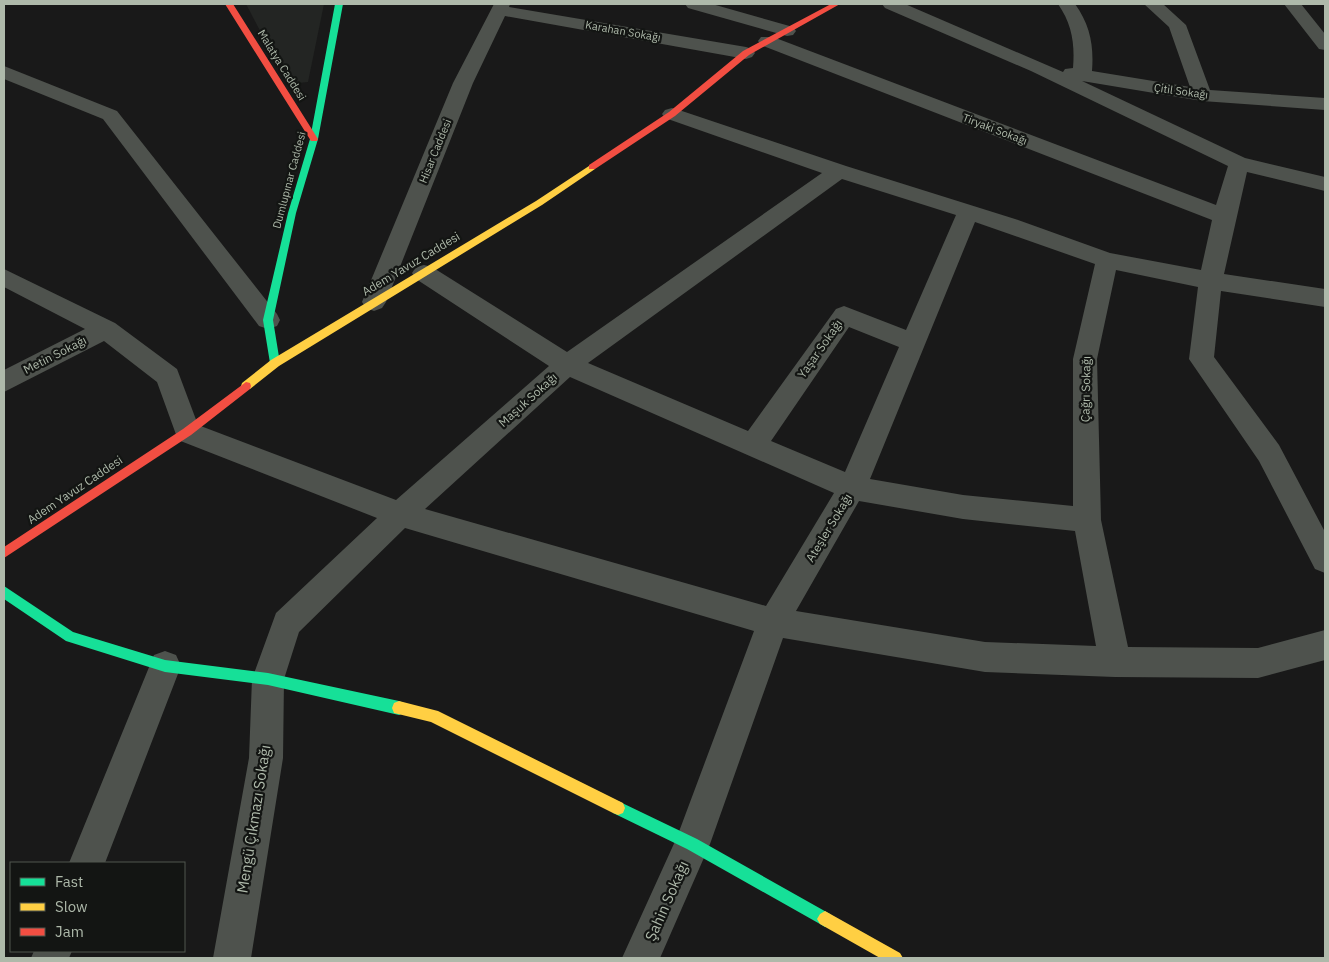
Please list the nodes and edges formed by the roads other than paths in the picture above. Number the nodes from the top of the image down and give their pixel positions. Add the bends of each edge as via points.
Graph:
1 (228, 4) edge
2 (339, 4) edge
3 (694, 4) edge
4 (836, 4) edge
5 (892, 4) edge
6 (1068, 4) edge
7 (1152, 4) edge
8 (1292, 4) edge
9 (500, 7) edge
10 (787, 31) junction
11 (767, 41) junction
12 (1325, 45) edge
13 (746, 53) junction
14 (1038, 68) junction
15 (4, 72) edge
16 (1082, 75) junction
17 (1202, 95) junction
18 (1325, 104) edge
19 (672, 114) junction
20 (314, 139) junction
21 (1239, 163) junction
22 (839, 171) junction
23 (1325, 184) edge
24 (968, 212) junction
25 (1222, 216) junction
26 (1107, 260) junction
27 (424, 274) junction
28 (4, 277) edge
29 (1212, 281) junction
30 (1325, 298) edge
31 (374, 302) junction
32 (268, 320) junction
33 (106, 329) junction
34 (914, 343) junction
35 (275, 363) junction
36 (567, 366) junction
37 (4, 382) edge
38 (187, 432) junction
39 (753, 445) junction
40 (852, 488) junction
41 (400, 514) junction
42 (1087, 520) junction
43 (4, 553) edge
44 (1325, 560) edge
45 (4, 592) edge
46 (773, 622) junction
47 (1323, 650) edge
48 (1115, 662) junction
49 (165, 666) junction
50 (268, 679) junction
51 (692, 844) junction
52 (88, 862) edge
53 (232, 958) edge
54 (641, 958) edge
55 (895, 958) edge

1 - 20 street, Malatya Caddesi
2 - 20 street, Dumlupınar Caddesi
3 - 10 street
4 - 10 street, Adem Yavuz Caddesi
5 - 14 street
6 - 16 street via 1082,29 1085,50
7 - 17 street via 1177,25
8 - 12 street
9 - 13 street, Karahan Sokağı
9 - 31 street, Hisar Caddesi via 463,83
10 - 11 street, Adem Yavuz Caddesi
11 - 13 street, Adem Yavuz Caddesi
11 - 25 street, Tiryaki Sokağı
13 - 19 street, Adem Yavuz Caddesi
14 - 16 street, Çitil Sokağı
14 - 21 street
15 - 32 street via 110,115
16 - 17 street, Çitil Sokağı
17 - 18 street, Çitil Sokağı
19 - 22 street
19 - 27 street, Adem Yavuz Caddesi via 539,203
20 - 32 street, Dumlupınar Caddesi via 292,213
21 - 23 street
21 - 25 street
22 - 24 street
22 - 36 street, Maşuk Sokağı
24 - 26 street
24 - 34 street, Ateşler Sokağı
25 - 29 street
26 - 29 street
26 - 42 street, Çağrı Sokağı via 1085,359
27 - 31 street, Adem Yavuz Caddesi
27 - 36 street
28 - 33 street
29 - 30 street
29 - 44 street via 1201,359 1270,453
31 - 35 street, Adem Yavuz Caddesi
32 - 35 street, Dumlupınar Caddesi
33 - 37 street, Metin Sokağı
33 - 38 street via 168,376
34 - 39 street, Yaşar Sokağı via 844,315
34 - 40 street, Ateşler Sokağı
35 - 38 street, Adem Yavuz Caddesi
36 - 39 street
36 - 41 street, Maşuk Sokağı
38 - 41 street
38 - 43 street, Adem Yavuz Caddesi
39 - 40 street
40 - 42 street via 963,507
40 - 46 street, Ateşler Sokağı
41 - 46 street
41 - 50 street, Maşuk Sokağı via 287,623
42 - 48 street, Çağrı Sokağı
45 - 49 street via 70,638
46 - 48 street via 985,657
46 - 51 street, Ateşler Sokağı
47 - 48 street via 1258,662
49 - 50 street
49 - 52 street
50 - 51 street via 433,716
50 - 53 street, Mengü Çıkmazı Sokağı via 266,758
51 - 54 street, Şahin Sokağı
51 - 55 street

